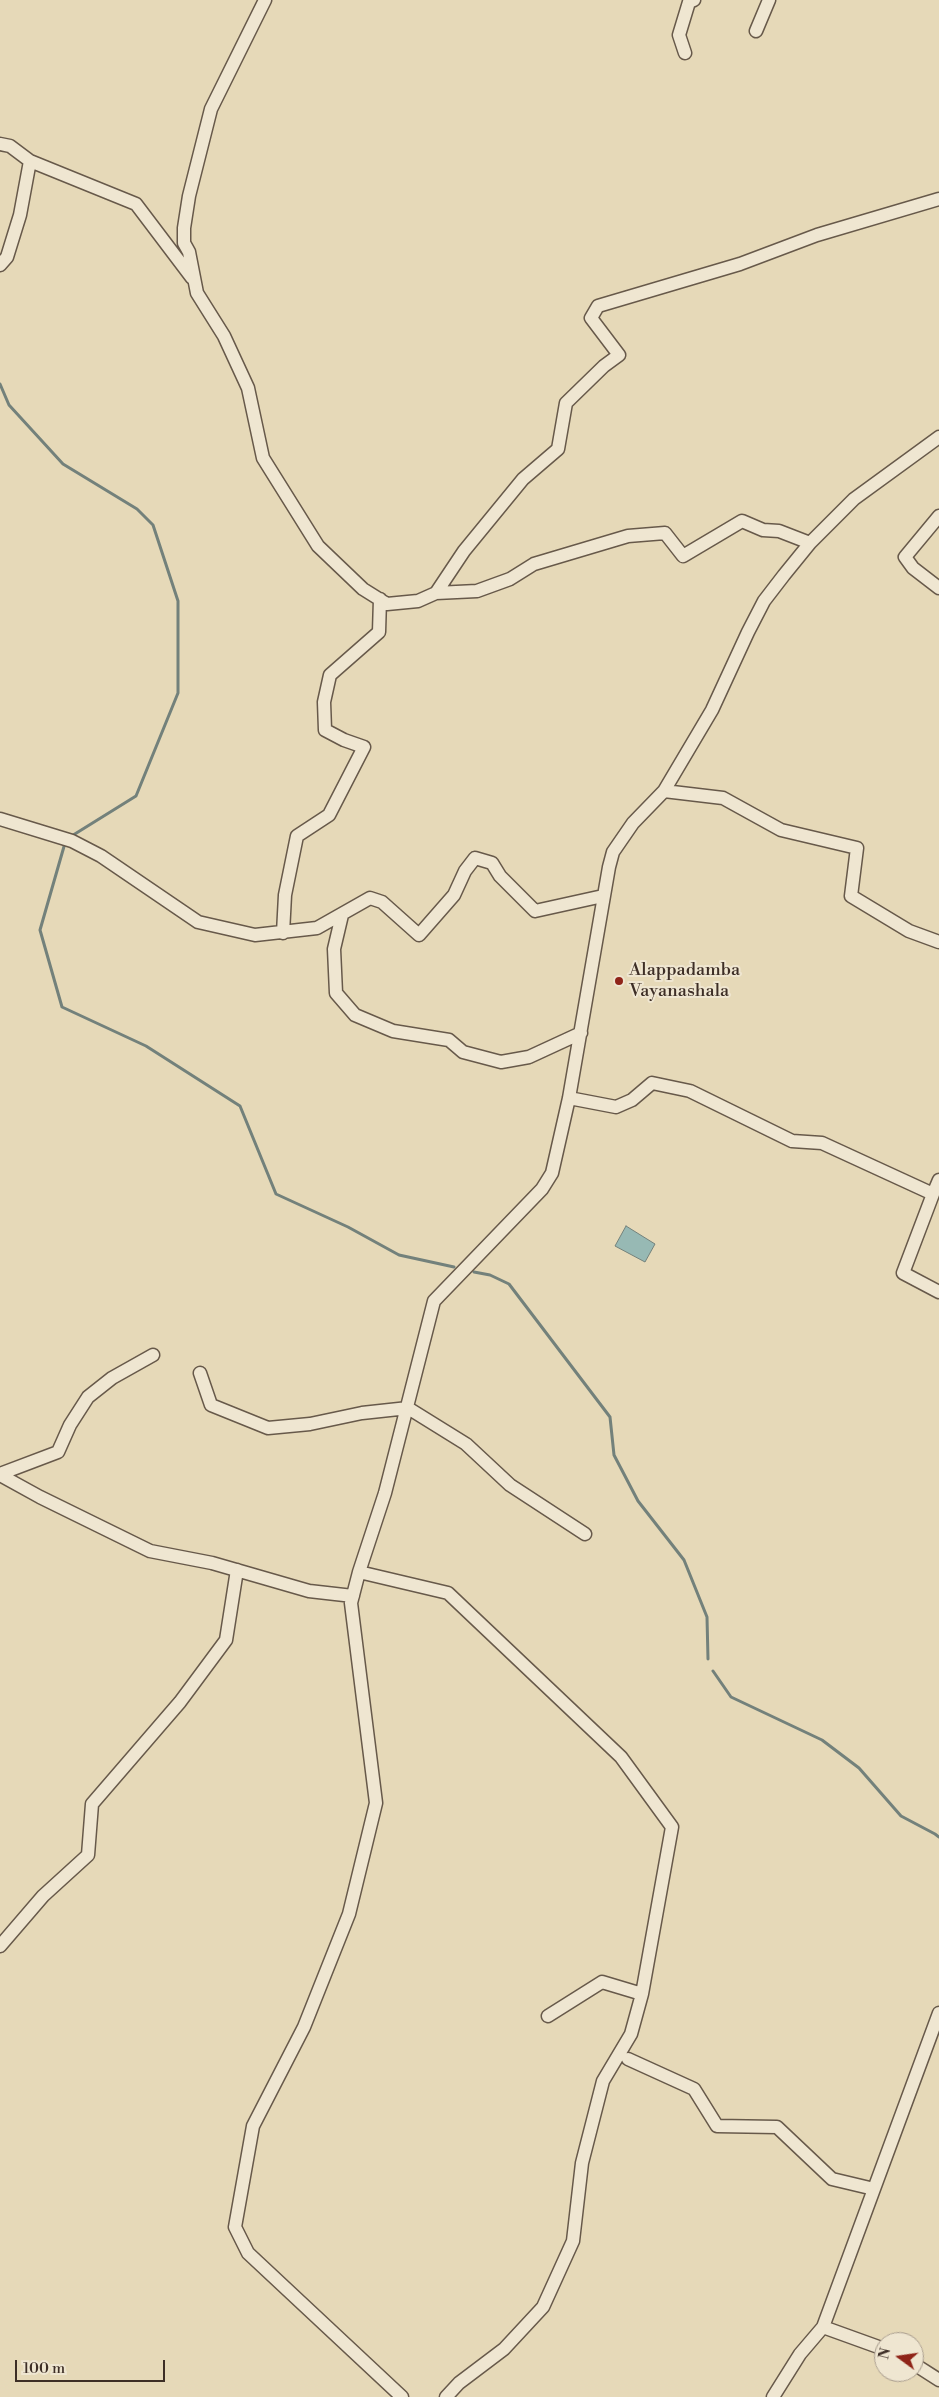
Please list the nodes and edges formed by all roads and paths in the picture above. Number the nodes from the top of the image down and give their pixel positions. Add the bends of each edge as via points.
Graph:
1 (265, 0) edge
2 (694, 0) edge
3 (769, 0) edge
4 (756, 31) dead end
5 (685, 53) dead end
6 (0, 144) edge
7 (30, 161) junction
8 (939, 199) edge
9 (0, 265) edge
10 (195, 282) junction
11 (939, 437) edge
12 (939, 516) edge
13 (810, 543) junction
14 (939, 588) edge
15 (436, 593) junction
16 (380, 599) junction
17 (664, 791) junction
18 (0, 819) edge
19 (603, 896) junction
20 (342, 915) junction
21 (282, 933) junction
22 (939, 942) edge
23 (581, 1033) junction
24 (569, 1098) junction
25 (939, 1180) edge
26 (933, 1194) junction
27 (939, 1292) edge
28 (153, 1355) dead end
29 (200, 1372) dead end
30 (408, 1408) junction
31 (0, 1474) edge
32 (585, 1534) dead end
33 (237, 1570) junction
34 (359, 1572) junction
35 (353, 1596) junction
36 (0, 1946) edge
37 (642, 1994) junction
38 (939, 2013) edge
39 (548, 2016) dead end
40 (628, 2058) dead end
41 (874, 2189) junction
42 (823, 2327) junction
43 (874, 2345) edge
44 (924, 2370) edge
45 (939, 2380) edge
46 (402, 2397) edge
47 (446, 2397) edge
48 (773, 2397) edge

1 - 10 street via 211,108 189,196 184,243
2 - 5 street via 689,2 679,35
3 - 4 street
6 - 7 street via 10,146
7 - 9 street via 20,215 7,257
7 - 10 street via 136,204
8 - 15 street via 598,306 591,318 619,355 566,402 558,449 523,479 464,551
10 - 16 street via 248,388 263,458 318,546 362,589
11 - 13 street via 854,499
12 - 14 street via 906,557 913,568
13 - 15 street via 779,530 763,530 742,521 683,556 665,533 628,536 534,564 510,579 477,591
13 - 17 street via 764,601 712,710
15 - 16 street via 418,601 387,604
16 - 21 street via 379,632 330,675 324,702 326,730 364,746 329,815 297,836
17 - 19 street via 633,824 613,852
17 - 22 street via 723,798 781,830 857,848 851,896 909,931
18 - 21 street via 72,841 101,856 198,922 255,935
19 - 20 street via 535,911 500,876 492,863 475,858 454,895 419,935 382,902 370,898
19 - 23 street
20 - 21 street via 317,928
20 - 23 street via 334,949 336,993 356,1015 393,1031 449,1040 463,1052 501,1062 529,1057
23 - 24 street
24 - 26 street via 616,1107 632,1100 652,1083 690,1091 792,1141 822,1143
24 - 30 street via 552,1173 542,1189 434,1301
25 - 26 street
26 - 27 street via 903,1273
28 - 31 street via 112,1378 88,1397 58,1452
29 - 30 street via 212,1405 268,1428
30 - 32 street via 466,1444 510,1485
30 - 34 street
31 - 33 street via 150,1551
33 - 35 street via 309,1591
33 - 36 street via 226,1640 180,1702 92,1804 88,1855 43,1896
34 - 35 street
34 - 37 street via 448,1593 621,1757 672,1827
35 - 46 street via 351,1603 376,1803 348,1914 304,2028 253,2126 235,2227 248,2253
37 - 39 street via 602,1982
37 - 47 street via 631,2034 603,2081 582,2163 573,2241 543,2307 504,2349
38 - 41 street
40 - 41 street via 694,2090 717,2126 777,2127 832,2179
41 - 42 street
42 - 43 street
42 - 48 street via 800,2354
44 - 45 street

